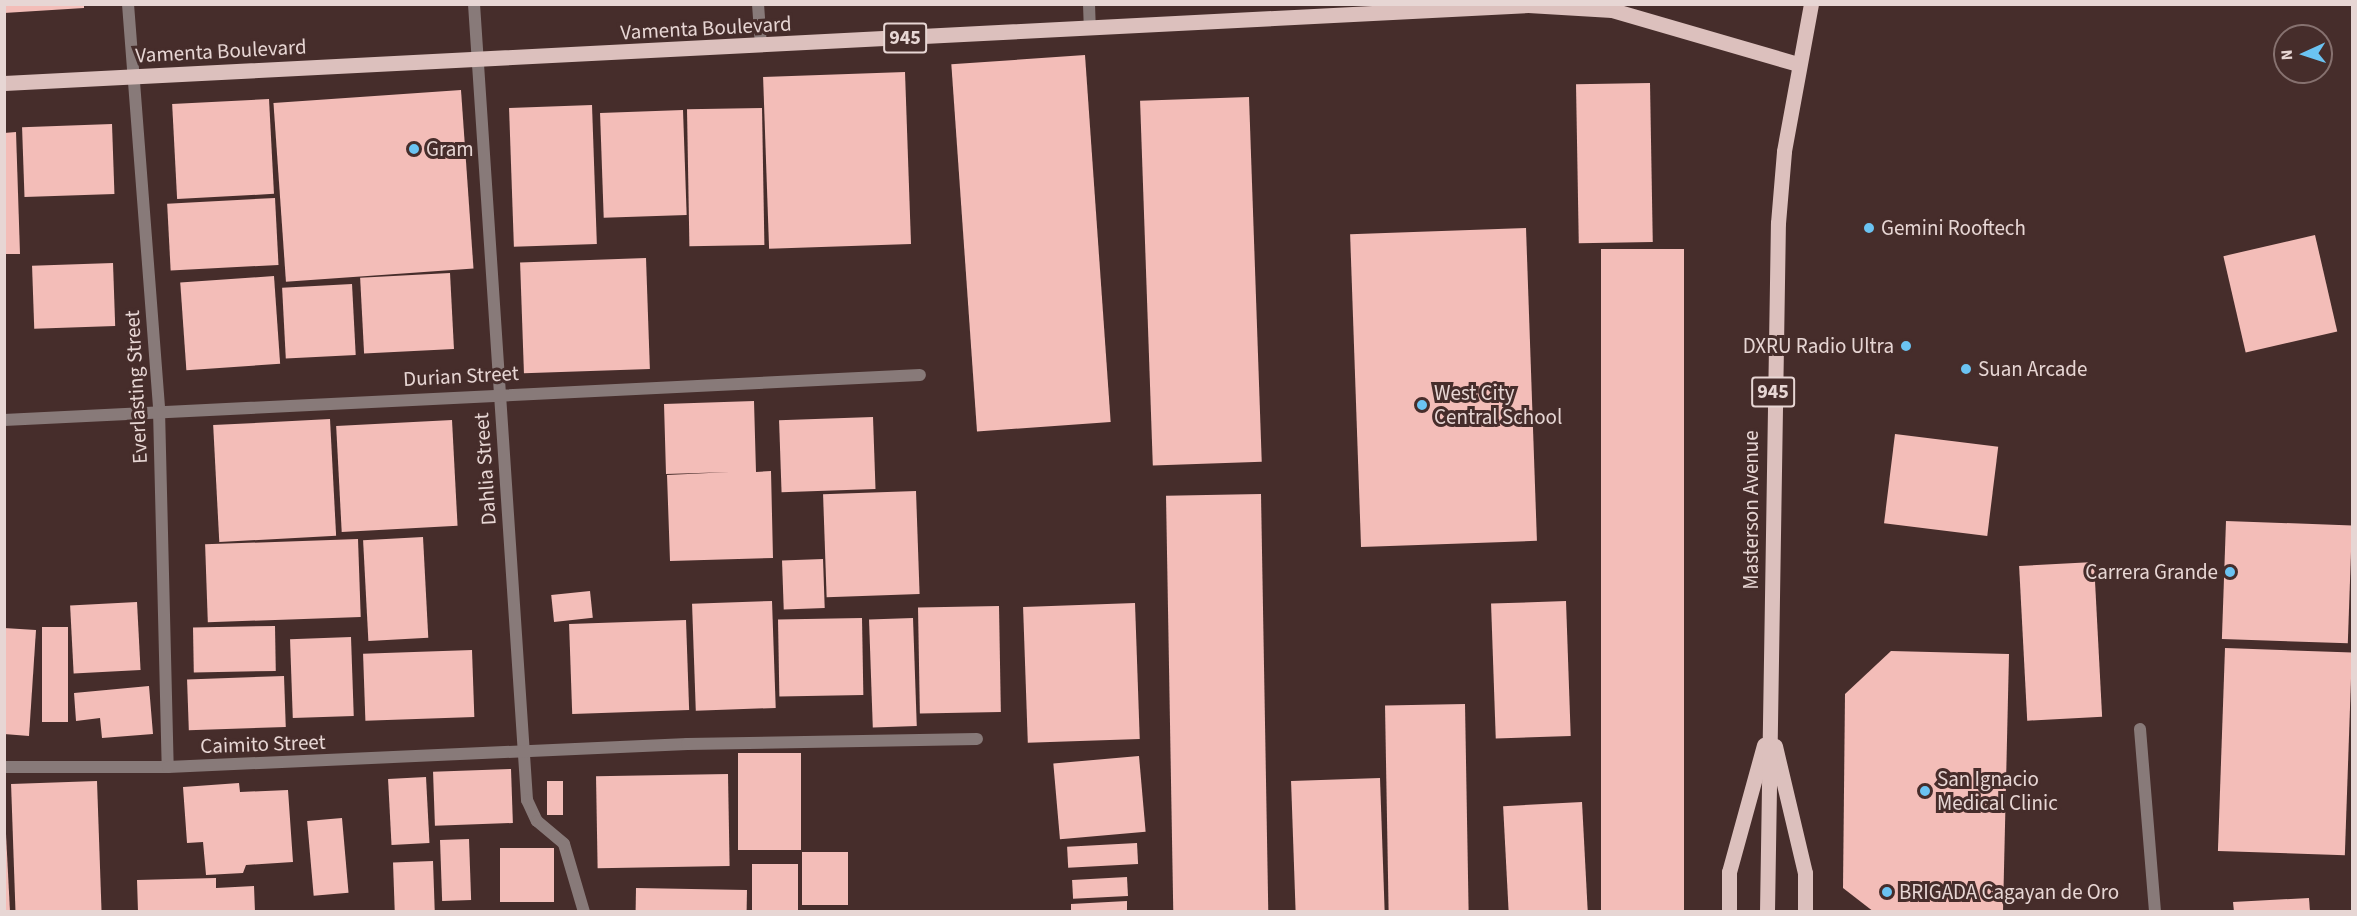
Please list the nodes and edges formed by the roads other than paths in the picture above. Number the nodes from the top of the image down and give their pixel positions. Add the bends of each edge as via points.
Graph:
1 (128, 4) edge
2 (474, 4) edge
3 (758, 4) edge
4 (1089, 4) edge
5 (1811, 4) edge
6 (1380, 9) edge
7 (1090, 27) junction
8 (761, 46) junction
9 (478, 60) junction
10 (1798, 64) junction
11 (134, 75) junction
12 (4, 83) edge
13 (920, 375) dead end
14 (500, 394) junction
15 (159, 410) junction
16 (4, 420) edge
17 (1770, 722) junction
18 (2140, 729) dead end
19 (977, 739) dead end
20 (523, 752) junction
21 (168, 767) junction
22 (4, 768) edge
23 (584, 912) edge
24 (1729, 912) edge
25 (1767, 912) edge
26 (1805, 912) edge
27 (2155, 912) edge

1 - 11 street, Everlasting Street
2 - 9 street, Dahlia Street
3 - 8 street
4 - 7 street
5 - 10 main road, Masterson Avenue
6 - 7 main road, Vamenta Boulevard / 945
6 - 10 main road, Vamenta Boulevard / 945 via 1528,5 1612,10
7 - 8 main road, Vamenta Boulevard / 945
8 - 9 main road, Vamenta Boulevard / 945
9 - 11 main road, Vamenta Boulevard / 945
9 - 14 street, Dahlia Street
10 - 17 main road, Masterson Avenue / 945 via 1778,223
11 - 12 main road, Vamenta Boulevard / 945
11 - 15 street, Everlasting Street
13 - 14 street, Durian Street
14 - 15 street, Durian Street
14 - 20 street, Dahlia Street
15 - 16 street, Durian Street
15 - 21 street, Everlasting Street
17 - 24 main road via 1729,872
17 - 25 main road, Masterson Avenue / 945
17 - 26 main road via 1805,873
18 - 27 street
19 - 20 street, Caimito Street
20 - 21 street, Caimito Street
20 - 23 street, Dahlia Street via 527,800 537,820 564,844
21 - 22 street, Caimito Street

